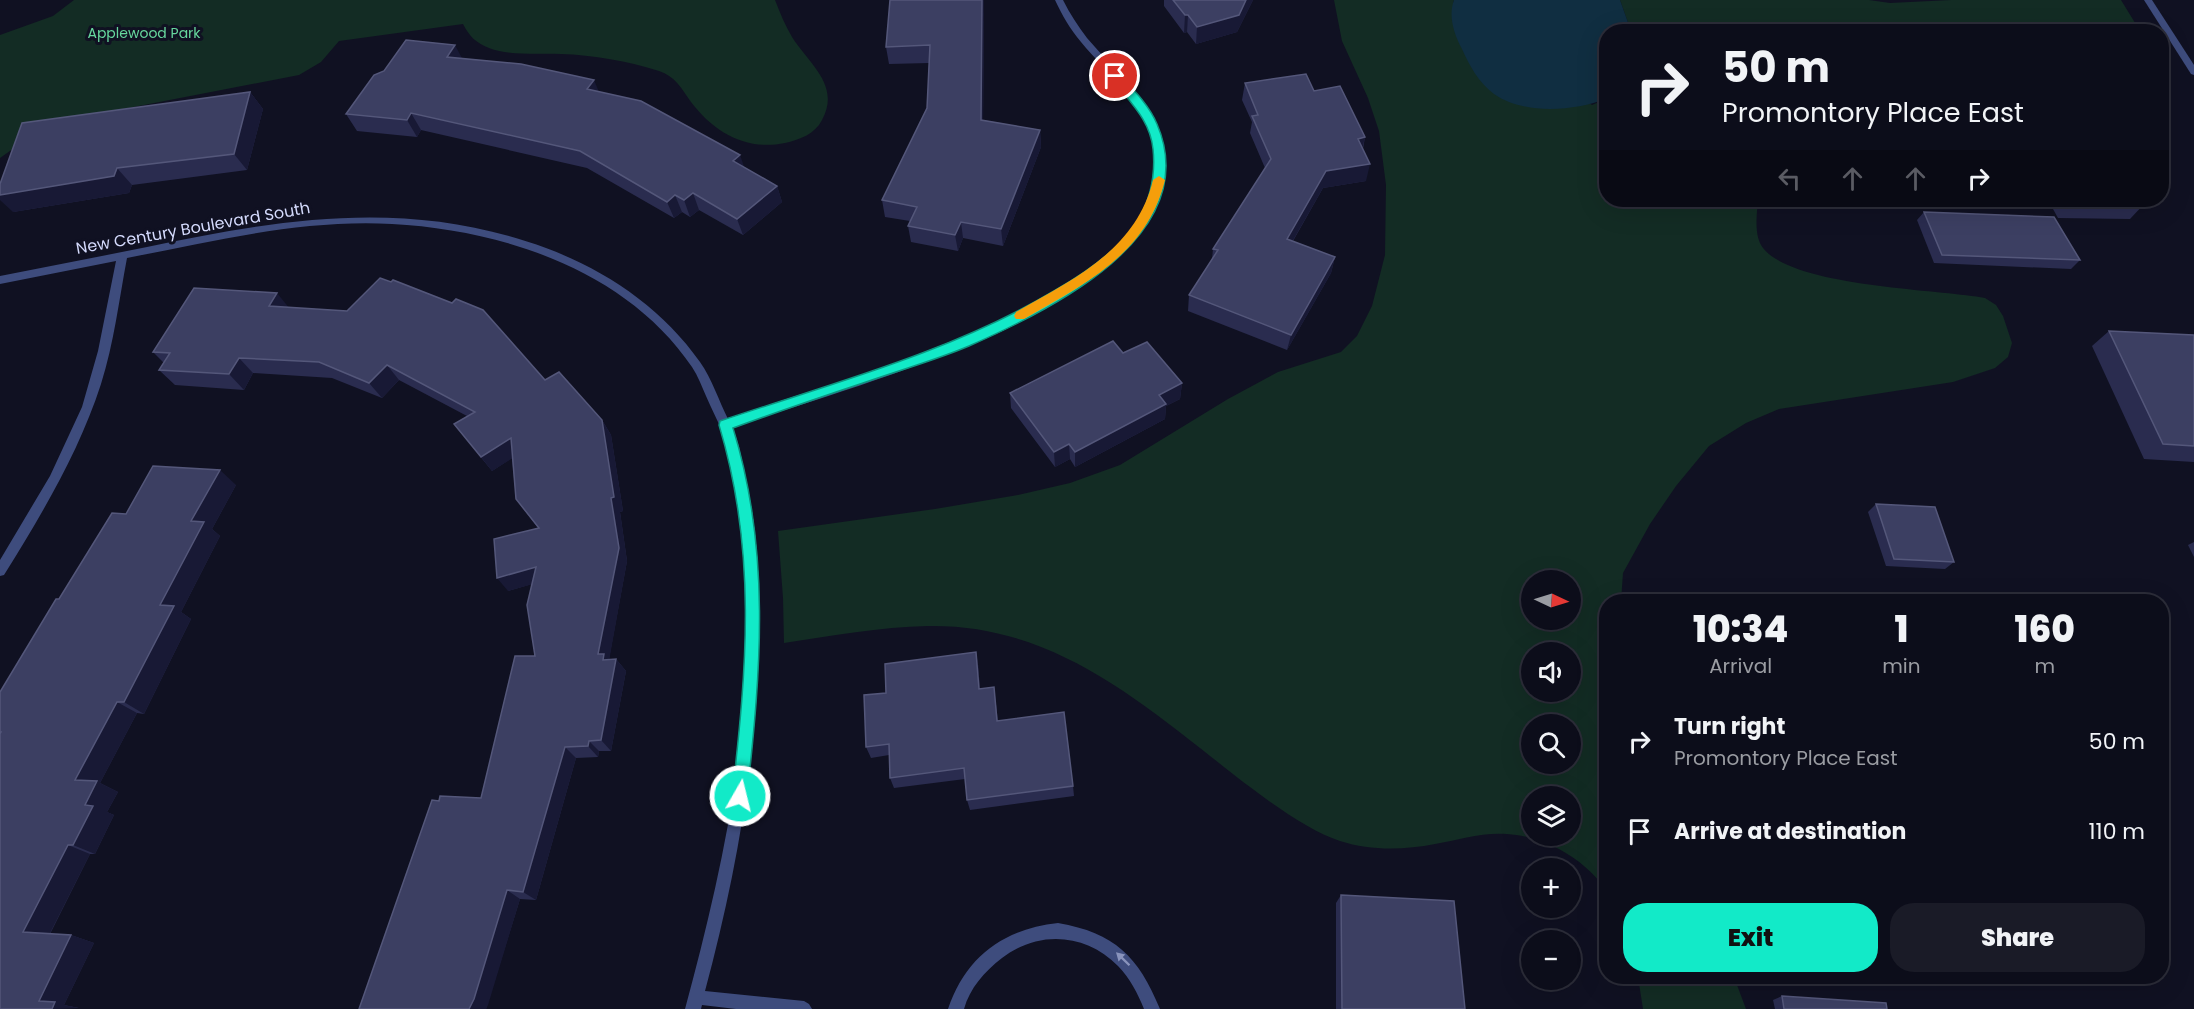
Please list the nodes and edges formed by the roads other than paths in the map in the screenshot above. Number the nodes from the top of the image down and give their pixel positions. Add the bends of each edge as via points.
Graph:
1 (1059, 0) edge
2 (2148, 0) edge
3 (2163, 24) edge
4 (2169, 33) edge
5 (2194, 72) edge
6 (122, 256) junction
7 (0, 280) edge
8 (725, 425) junction
9 (0, 571) edge
10 (694, 1003) edge
11 (804, 1009) edge
12 (956, 1009) edge
13 (1152, 1009) edge

1 - 8 street via 1092,52 1139,102 1156,135 1159,179 1154,199 1135,234 1084,279 964,343
2 - 3 street
4 - 5 street
6 - 7 street, New Century Boulevard South
6 - 8 street, New Century Boulevard South via 252,231 342,221 422,222 506,238 589,271 657,320 700,371
6 - 9 street via 105,345 88,402 60,469
8 - 10 street, New Century Boulevard South via 743,494 751,548 752,666 737,815
10 - 11 street
13 -> 12 street via 1144,987 1120,955 1086,935 1067,931 1028,935 993,953 966,985

